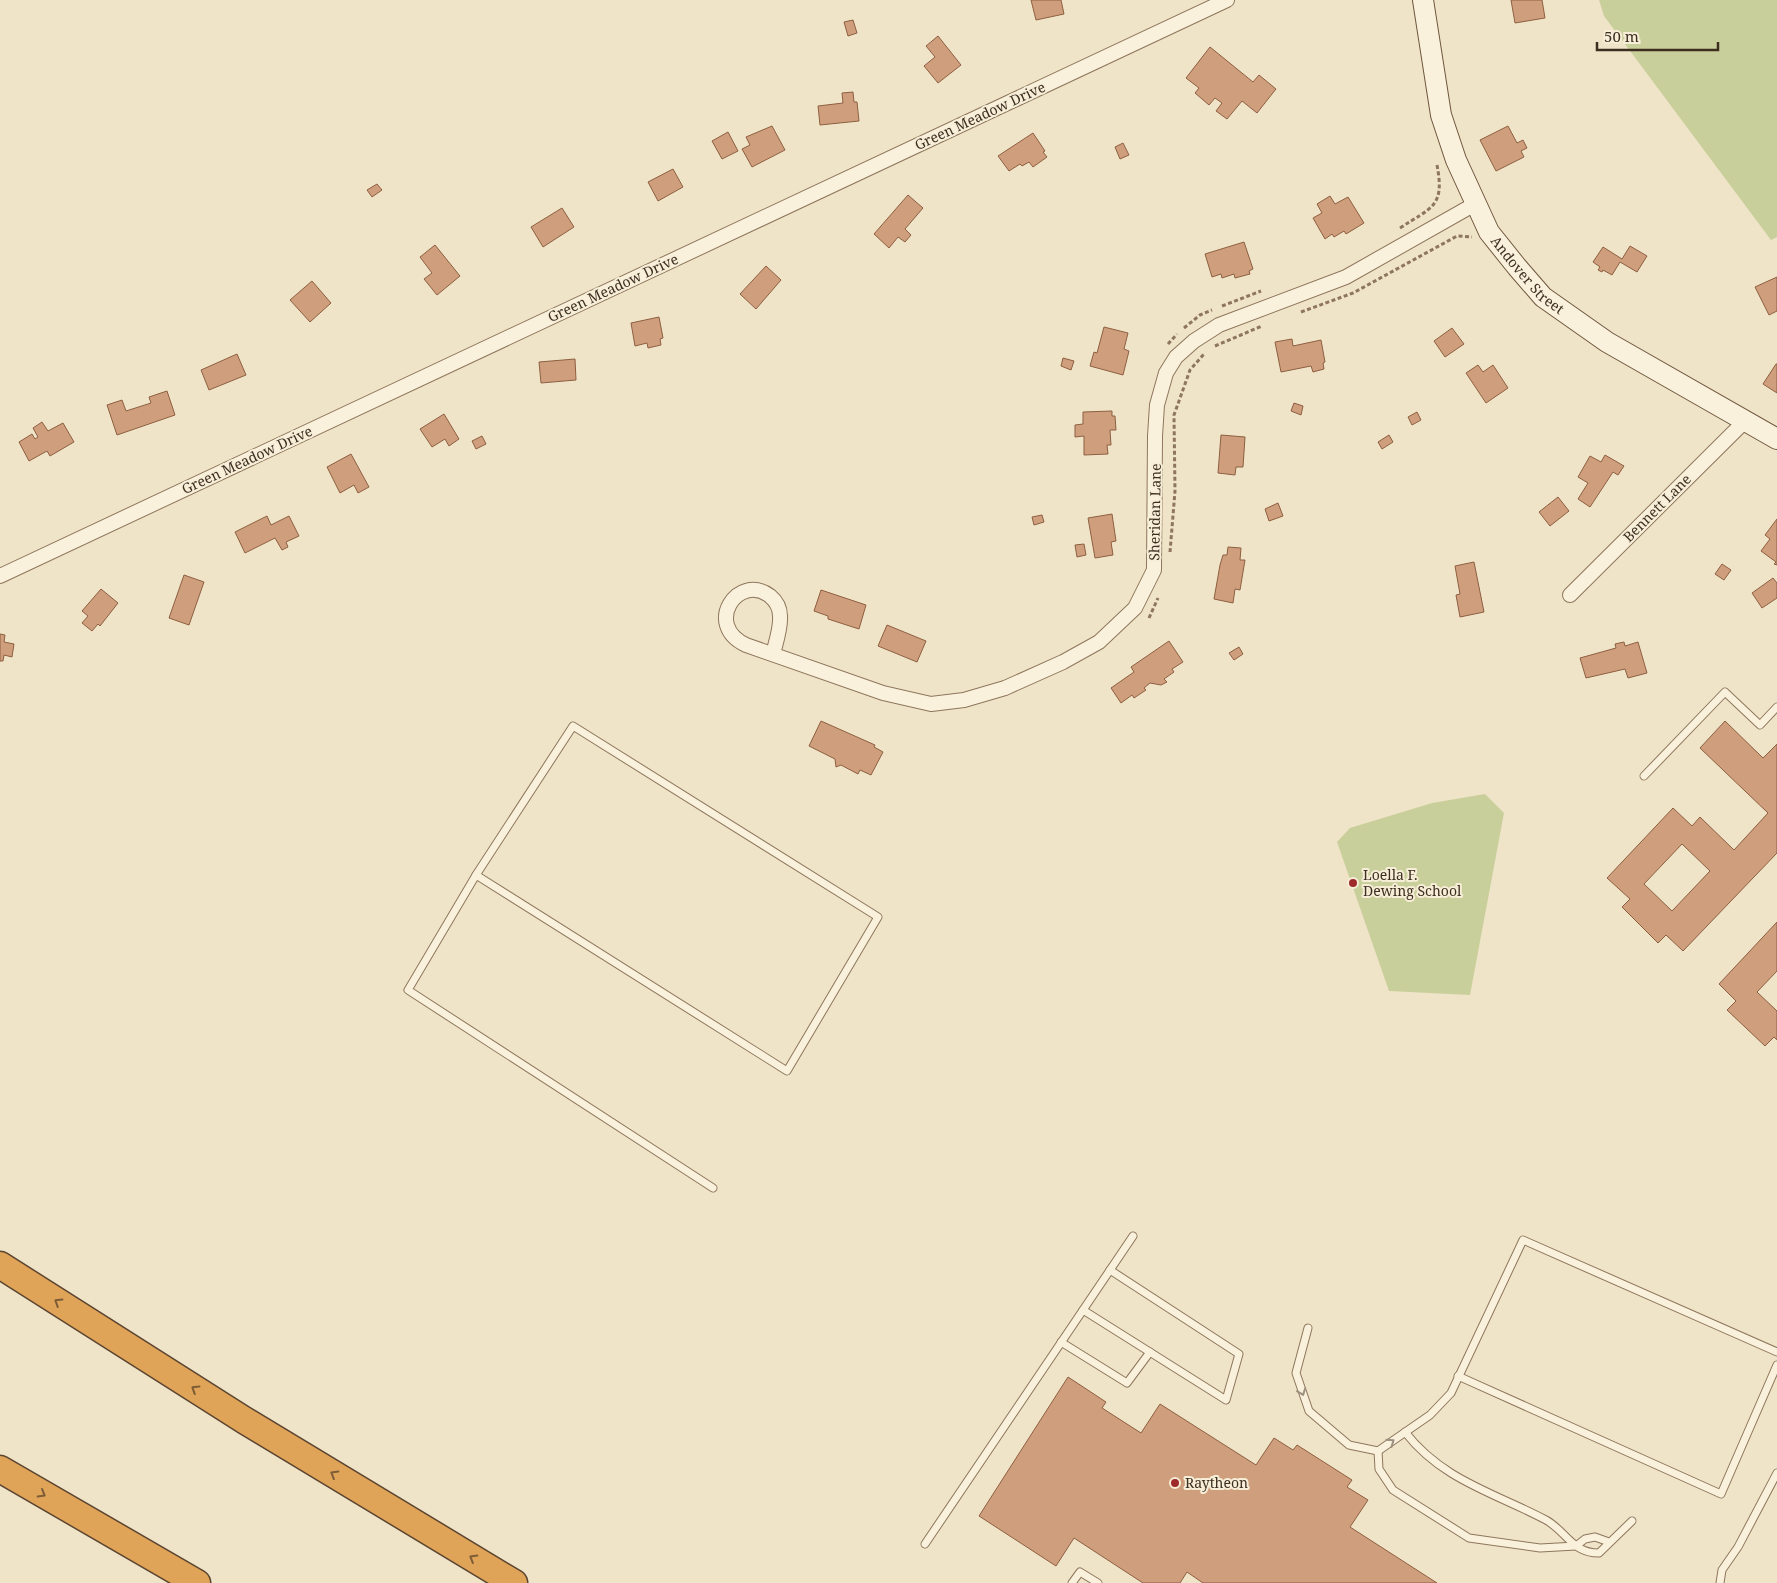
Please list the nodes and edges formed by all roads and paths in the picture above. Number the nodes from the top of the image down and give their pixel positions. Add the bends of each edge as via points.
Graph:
1 (1227, 0) edge
2 (1422, 0) edge
3 (1437, 160) dead end
4 (1475, 204) junction
5 (1395, 230) dead end
6 (1477, 241) dead end
7 (1265, 290) dead end
8 (1292, 315) dead end
9 (1266, 325) dead end
10 (1166, 346) dead end
11 (1745, 421) junction
12 (1777, 439) edge
13 (1170, 558) dead end
14 (0, 576) edge
15 (1161, 593) dead end
16 (1570, 594) dead end
17 (1149, 618) dead end
18 (773, 654) junction
19 (1777, 707) edge
20 (1644, 776) dead end
21 (476, 875) junction
22 (713, 1188) dead end
23 (1133, 1236) dead end
24 (0, 1265) edge
25 (1110, 1270) junction
26 (1083, 1310) junction
27 (1308, 1328) dead end
28 (1062, 1342) junction
29 (1150, 1352) junction
30 (1777, 1352) edge
31 (1777, 1365) edge
32 (1458, 1376) junction
33 (1405, 1432) junction
34 (1378, 1451) junction
35 (0, 1469) edge
36 (1777, 1473) edge
37 (1632, 1521) dead end
38 (1609, 1542) junction
39 (925, 1544) dead end
40 (1576, 1546) junction
41 (197, 1583) edge
42 (514, 1583) edge
43 (1072, 1583) edge
44 (1098, 1583) edge
45 (1720, 1583) edge

1 - 14 street, Green Meadow Drive
2 - 4 main road, Andover Street via 1441,115
3 - 5 path via 1442,187 1435,206
4 - 11 main road, Andover Street via 1489,232 1542,297 1607,342
4 - 18 street, Sheridan Lane via 1346,277 1220,325 1176,357 1166,372 1157,405 1154,570 1135,608 1099,642 1005,688 964,700 931,704 883,692
6 - 8 path via 1473,237 1458,236 1354,293
7 - 10 path via 1200,315
9 - 13 path via 1207,350 1190,370 1174,415 1175,491
11 - 12 main road, Andover Street
11 - 16 street, Bennett Lane
15 - 17 path
18 - 18 street, Sheridan Lane via 738,641 731,634 725,617 731,600 738,594 747,590 765,593 778,606 780,623
19 - 20 lane via 1760,725 1725,692
21 - 21 lane via 573,726 878,916 787,1071
21 - 22 lane via 408,990
23 - 25 lane
42 -> 24 highway via 244,1420
25 - 26 lane
25 - 29 lane via 1239,1354 1226,1400
26 - 28 lane
26 - 29 lane
27 -> 34 lane via 1296,1372 1310,1411 1349,1445
28 - 29 lane via 1127,1382
28 - 39 lane
30 - 32 lane via 1523,1240
31 - 32 lane via 1721,1494
32 - 33 lane via 1451,1393
34 -> 33 lane
33 - 40 lane via 1420,1451 1458,1478 1548,1522
34 - 40 lane via 1380,1469 1393,1490 1468,1538 1540,1548
35 -> 41 highway
36 - 45 lane via 1738,1547 1722,1570
37 - 38 lane
38 - 40 lane via 1595,1537
38 - 40 lane via 1599,1553 1587,1553
43 - 44 lane via 1080,1572

